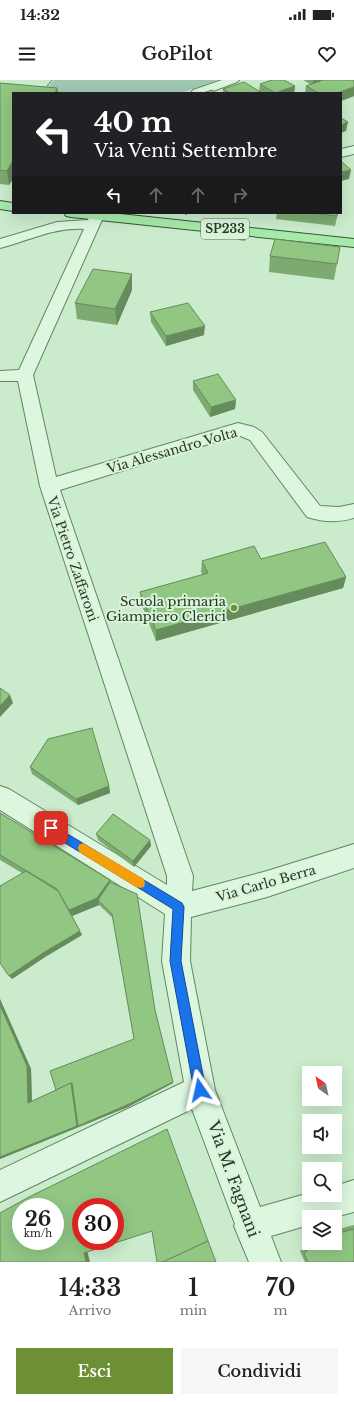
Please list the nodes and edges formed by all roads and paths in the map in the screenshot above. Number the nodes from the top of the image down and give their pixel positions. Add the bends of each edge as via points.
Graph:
1 (52, 80) edge
2 (233, 80) edge
3 (43, 92) edge
4 (200, 92) edge
5 (354, 150) edge
6 (342, 153) edge
7 (0, 205) edge
8 (12, 207) edge
9 (76, 214) edge
10 (96, 218) edge
11 (354, 243) edge
12 (0, 244) edge
13 (25, 375) junction
14 (0, 376) edge
15 (49, 486) junction
16 (354, 511) edge
17 (0, 797) edge
18 (354, 856) edge
19 (178, 907) junction
20 (200, 1090) junction
21 (0, 1186) edge
22 (354, 1196) edge
23 (250, 1226) junction
24 (265, 1262) edge

1 - 3 path
2 - 4 street
5 - 6 street
7 - 8 main road
9 - 10 main road, SP233
10 - 11 main road, SP233
10 - 12 street via 56,226
10 - 13 street
13 - 14 street
13 - 15 street, Via Pietro Zaffaroni
15 - 16 street, Via Alessandro Volta via 238,429 256,436 314,512 342,515
15 - 19 street, Via Pietro Zaffaroni via 180,876
17 - 19 street
18 - 19 street, Via Carlo Berra via 284,879
19 - 20 street, Via M. Fagnani via 176,961
20 - 21 street
20 - 23 street, Via M. Fagnani
22 - 23 street
23 - 24 street, Via M. Fagnani

